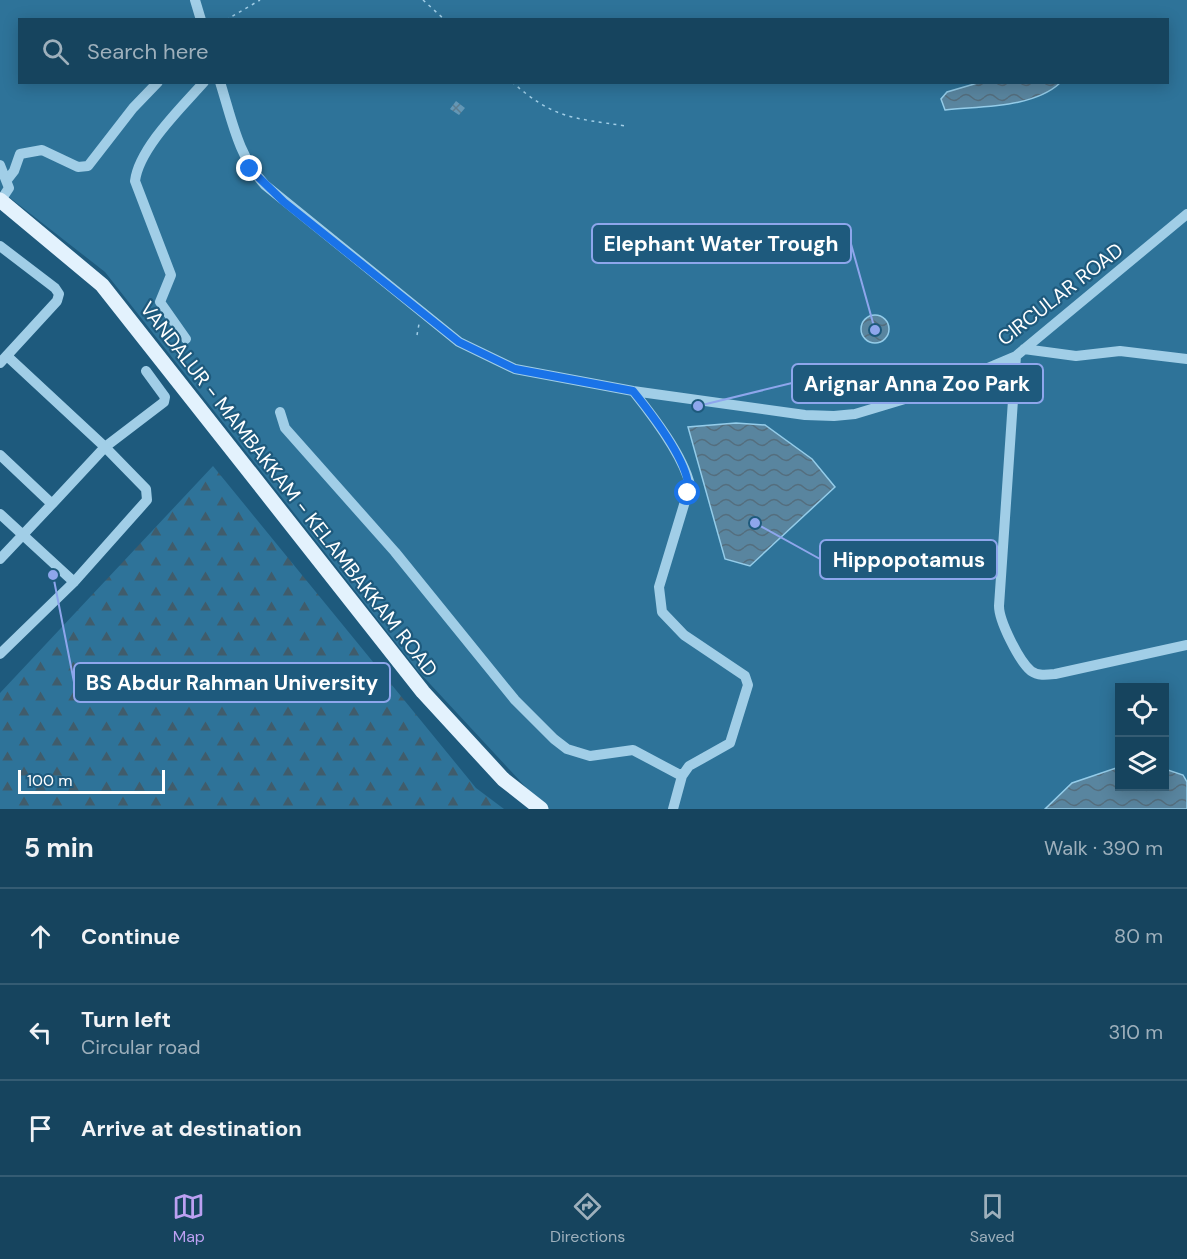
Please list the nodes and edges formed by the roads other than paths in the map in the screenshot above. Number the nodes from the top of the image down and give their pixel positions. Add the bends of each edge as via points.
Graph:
1 (195, 0) edge
2 (200, 18) edge
3 (156, 84) edge
4 (202, 84) edge
5 (221, 84) edge
6 (0, 165) edge
7 (7, 180) junction
8 (0, 204) edge
9 (1187, 214) edge
10 (0, 246) edge
11 (186, 339) dead end
12 (1020, 353) junction
13 (1187, 359) edge
14 (3, 360) edge
15 (146, 371) dead end
16 (633, 391) junction
17 (280, 412) dead end
18 (105, 447) junction
19 (0, 455) edge
20 (52, 504) junction
21 (0, 514) edge
22 (23, 535) junction
23 (0, 559) edge
24 (74, 582) junction
25 (1187, 645) edge
26 (0, 654) edge
27 (420, 695) junction
28 (682, 776) junction
29 (527, 809) edge
30 (541, 809) edge
31 (673, 809) edge

1 - 2 street
3 - 7 street via 88,166 78,167 42,150 20,154
4 - 11 street via 161,133 138,167 135,181 170,269 160,302
5 - 16 street, CIRCULAR ROAD via 250,169 459,342 515,369
6 - 7 street
7 - 8 street via 9,188
8 - 27 main road, VANDALUR - MAMBAKKAM - KELAMBAKKAM ROAD via 96,291
9 - 12 street, CIRCULAR ROAD
10 - 14 street via 58,294 57,302
12 - 13 street via 1076,356 1120,351
12 - 16 street, CIRCULAR ROAD via 939,389 855,414 805,415
12 - 25 street via 999,606 1002,624 1028,667 1039,675
14 - 18 street
15 - 18 street via 165,397 164,402
16 - 28 street via 657,424 690,485 659,587 662,612 684,635 746,676 748,685 730,743 699,758
17 - 28 street via 285,428 395,552 515,700 554,739 567,749 590,756 633,750
18 - 20 street
18 - 24 street via 146,489 147,500
19 - 20 street
20 - 22 street
21 - 22 street
22 - 23 street
22 - 24 street
24 - 26 street
27 - 29 main road, VANDALUR - MAMBAKKAM - KELAMBAKKAM ROAD via 497,786
27 - 30 main road, VANDALUR - MAMBAKKAM - KELAMBAKKAM ROAD via 503,780
28 - 31 street

